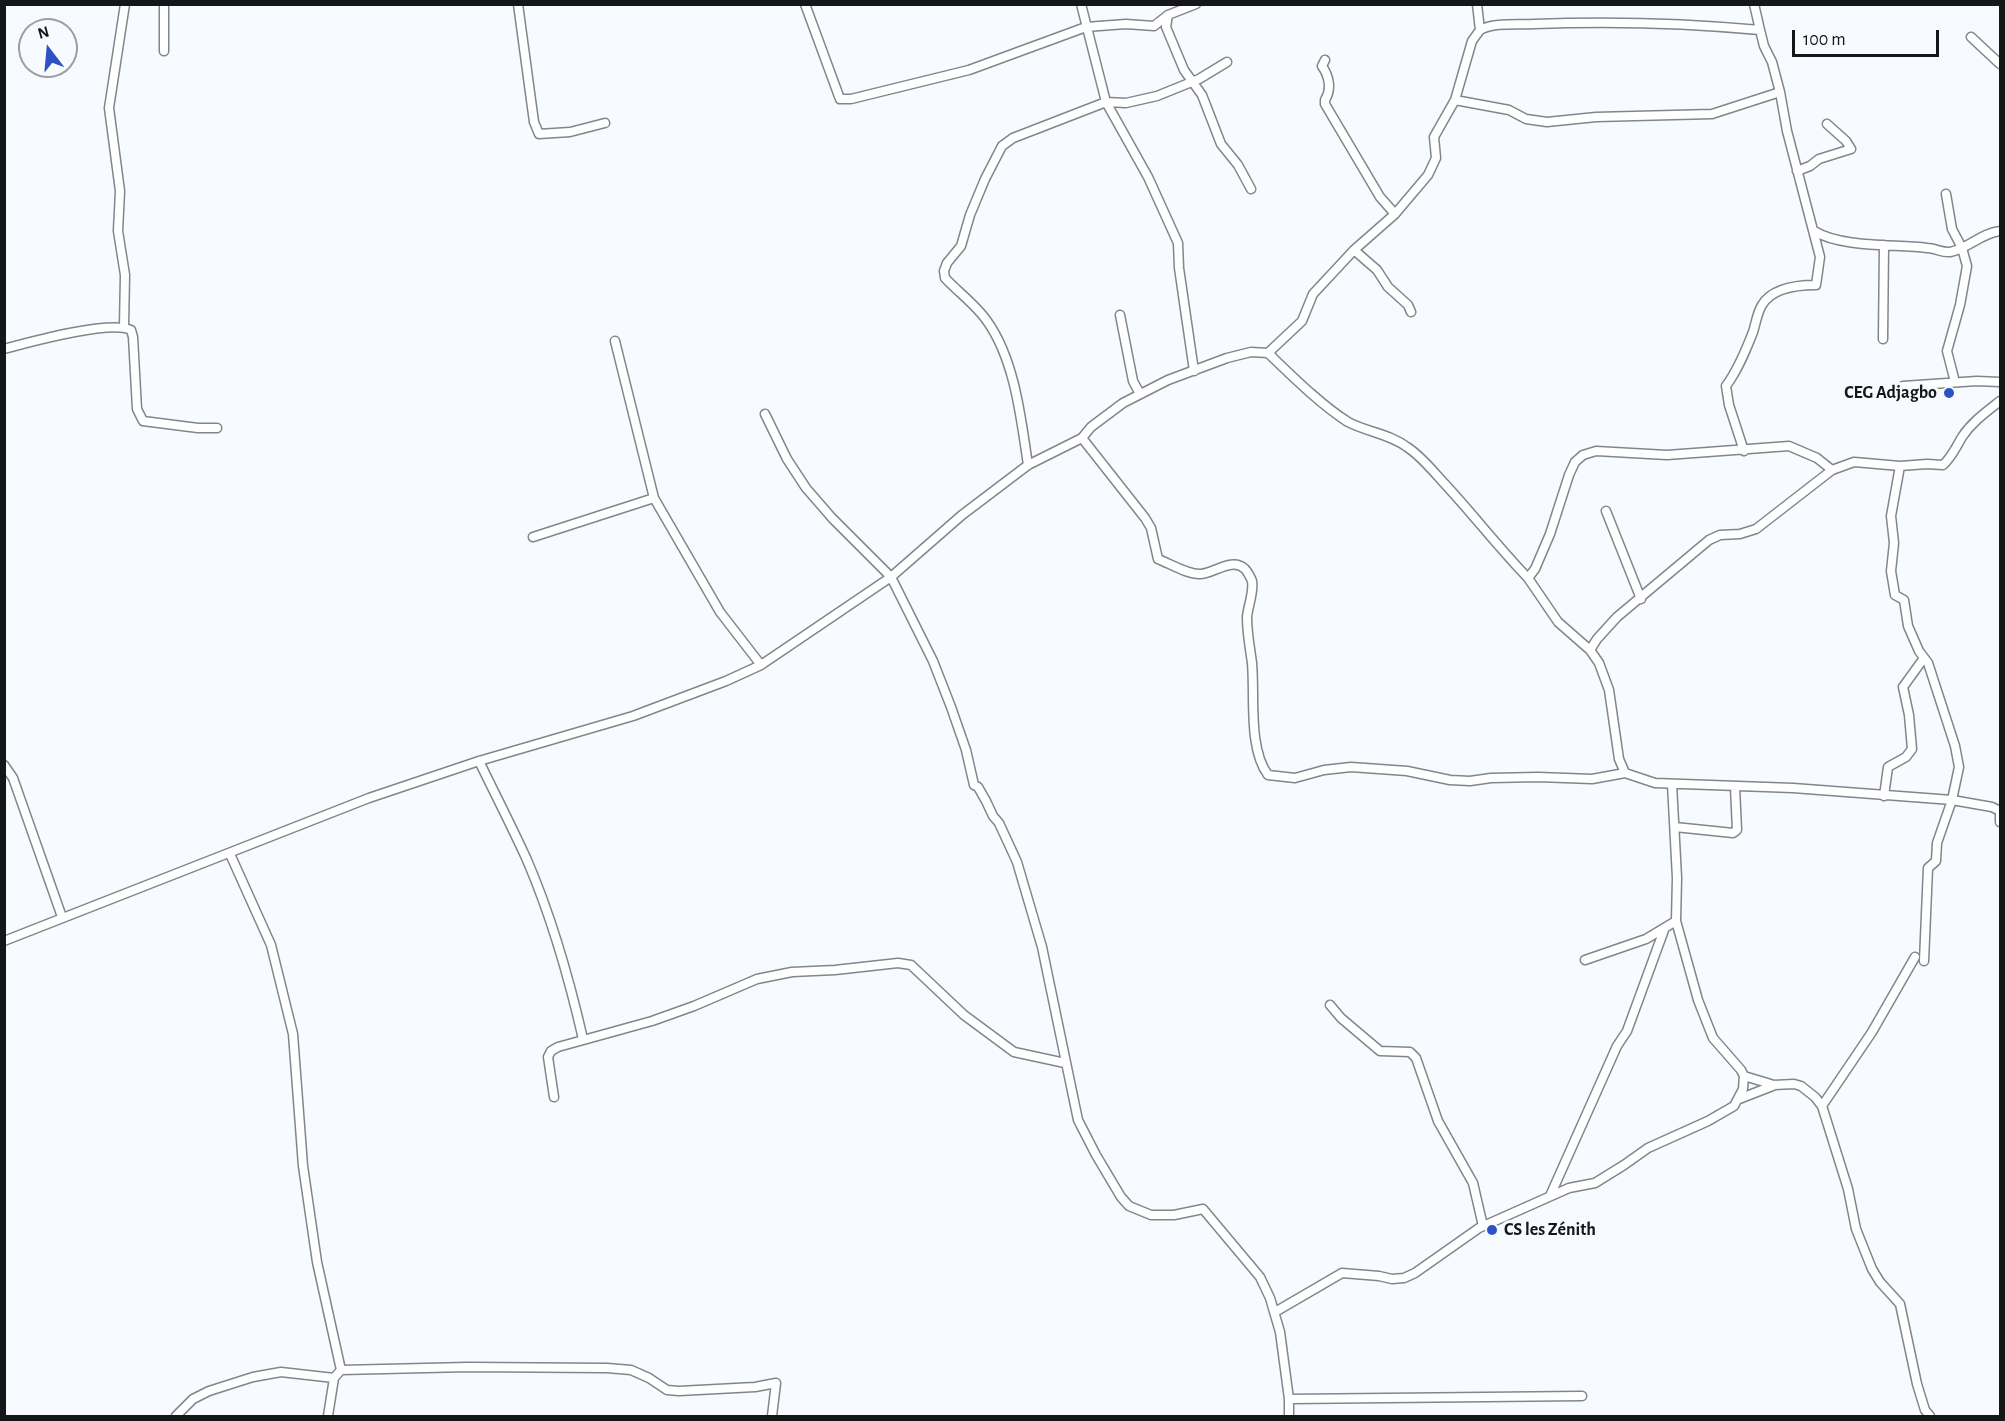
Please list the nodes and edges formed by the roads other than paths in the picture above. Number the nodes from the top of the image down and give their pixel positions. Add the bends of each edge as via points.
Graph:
1 (125, 4) edge
2 (164, 4) edge
3 (518, 4) edge
4 (805, 4) edge
5 (1082, 4) edge
6 (1196, 4) edge
7 (1477, 4) edge
8 (1754, 4) edge
9 (1168, 15) junction
10 (1086, 27) junction
11 (1480, 30) junction
12 (1760, 30) junction
13 (1971, 37) dead end
14 (164, 51) dead end
15 (1325, 60) dead end
16 (1227, 62) dead end
17 (2001, 64) edge
18 (1194, 81) junction
19 (1780, 92) junction
20 (1455, 100) junction
21 (1106, 102) junction
22 (605, 123) dead end
23 (1827, 124) dead end
24 (1797, 171) junction
25 (1251, 189) dead end
26 (1946, 194) dead end
27 (1395, 214) junction
28 (1814, 231) junction
29 (2001, 231) edge
30 (1884, 245) junction
31 (1962, 248) junction
32 (1354, 250) junction
33 (1411, 312) dead end
34 (1120, 315) dead end
35 (124, 327) junction
36 (1883, 339) dead end
37 (615, 341) dead end
38 (4, 349) edge
39 (1268, 353) junction
40 (1194, 371) junction
41 (1954, 382) junction
42 (2001, 382) edge
43 (1903, 386) dead end
44 (1140, 394) junction
45 (2001, 401) edge
46 (765, 414) dead end
47 (217, 428) dead end
48 (1082, 438) junction
49 (1744, 451) junction
50 (1028, 465) junction
51 (1900, 466) junction
52 (1832, 470) junction
53 (654, 498) junction
54 (1606, 512) dead end
55 (533, 537) dead end
56 (891, 577) junction
57 (1528, 578) junction
58 (1641, 598) junction
59 (1590, 650) junction
60 (1924, 657) junction
61 (761, 665) junction
62 (479, 761) junction
63 (4, 765) edge
64 (1625, 773) junction
65 (1672, 784) junction
66 (1735, 787) junction
67 (1884, 796) junction
68 (1952, 800) junction
69 (2000, 811) edge
70 (2001, 822) edge
71 (1675, 827) junction
72 (230, 854) junction
73 (62, 917) junction
74 (1676, 921) junction
75 (1664, 930) junction
76 (4, 940) edge
77 (1915, 957) dead end
78 (1585, 960) dead end
79 (1924, 961) dead end
80 (1330, 1005) dead end
81 (583, 1039) junction
82 (1065, 1063) junction
83 (1744, 1076) junction
84 (1774, 1085) junction
85 (554, 1097) dead end
86 (1739, 1099) junction
87 (1822, 1106) junction
88 (1550, 1196) junction
89 (1483, 1227) junction
90 (1275, 1312) junction
91 (341, 1370) junction
92 (334, 1378) junction
93 (1582, 1396) dead end
94 (1289, 1399) junction
95 (176, 1416) edge
96 (328, 1416) edge
97 (772, 1416) edge
98 (1289, 1416) edge
99 (1930, 1416) edge

1 - 35 street via 109,108 120,191 118,231 125,275
2 - 14 street
3 - 22 street via 534,122 539,134 570,132
4 - 10 street via 840,99 969,70
5 - 10 street
6 - 9 street
7 - 11 street
8 - 12 street
9 - 10 street via 1154,26
9 - 18 street via 1166,27 1184,70
10 - 21 street
11 - 12 street via 1506,25 1613,23
11 - 20 street via 1472,41
12 - 19 street
13 - 17 street
15 - 27 street via 1322,66 1329,85 1325,104 1380,197
16 - 18 street
18 - 21 street via 1157,96 1126,103
18 - 25 street via 1221,144
19 - 20 street via 1712,114 1547,122
19 - 24 street
20 - 27 street via 1434,137 1436,158 1428,175
21 - 40 street via 1148,177 1178,243
21 - 50 street via 1013,138 1002,146 981,188 961,246 944,271 945,278 987,321 1003,350 1015,388
23 - 24 street via 1851,149
24 - 28 street
26 - 31 street via 1952,229
27 - 32 street
28 - 30 street
28 - 49 street via 1820,257 1816,285 1774,293 1762,304 1753,332 1726,386
29 - 31 street
30 - 31 street via 1949,252
30 - 36 street
31 - 41 street via 1967,266 1947,351
32 - 33 street via 1377,270
32 - 39 street via 1313,294 1302,321
34 - 44 street via 1133,381
35 - 38 street via 39,339
35 - 47 street via 131,330 133,337 137,409 143,421
37 - 53 street
39 - 40 street via 1251,352
39 - 57 street via 1342,417 1406,446 1420,457
40 - 44 street
41 - 42 street
41 - 43 street
44 - 48 street via 1091,427
45 - 51 street via 1976,420 1943,465
46 - 56 street via 806,488
48 - 50 street
48 - 64 street via 1146,518 1158,559 1202,574 1236,564 1252,580 1247,635 1253,723 1261,765 1269,775 1295,778 1351,767 1470,781 1592,779
49 - 52 street via 1789,446 1817,458
49 - 57 street via 1667,455 1596,451 1583,455 1569,475 1550,534
50 - 56 street via 962,515
51 - 52 street via 1854,462
51 - 60 street via 1891,516 1891,571 1896,594 1904,600 1908,626
52 - 58 street via 1756,529 1710,540
53 - 55 street
53 - 61 street via 720,612
54 - 58 street
56 - 61 street
56 - 82 street via 933,661 966,750 974,785 1013,851 1042,948
57 - 59 street via 1558,622
58 - 59 street via 1604,631
59 - 64 street via 1609,690 1619,759
60 - 67 street via 1903,687 1912,749 1888,767
60 - 68 street via 1959,767
61 - 62 street via 665,705
62 - 72 street via 369,798
62 - 81 street via 527,861 551,924
63 - 73 street via 13,778
64 - 65 street
65 - 66 street
65 - 71 street
66 - 67 street
66 - 71 street via 1734,833
67 - 68 street
68 - 69 street
68 - 79 street via 1937,843 1936,861 1928,868
69 - 70 street
71 - 74 street
72 - 73 street
72 - 91 street via 271,945 293,1034 303,1166 317,1262
73 - 76 street
74 - 75 street
74 - 83 street via 1713,1038
75 - 78 street
75 - 88 street via 1627,1031
77 - 87 street via 1872,1032
80 - 89 street via 1380,1051 1410,1052 1416,1058 1438,1121 1473,1183
81 - 82 street via 652,1021 757,979 792,972 898,963 911,965 964,1015 1014,1053
81 - 85 street via 551,1051 548,1058
82 - 90 street via 1078,1120 1121,1197 1129,1206 1151,1215 1203,1209 1260,1277
83 - 84 street
83 - 86 street
84 - 86 street
84 - 87 street via 1801,1086
86 - 88 street via 1734,1106 1648,1148 1594,1183
87 - 99 street via 1856,1229 1872,1269 1900,1304 1917,1384
88 - 89 street
89 - 90 street via 1404,1278 1342,1273
90 - 94 street
91 - 92 street
91 - 97 street via 607,1368 631,1370 667,1390 679,1391 776,1383
92 - 95 street via 281,1372 253,1377 193,1399
92 - 96 street
93 - 94 street
94 - 98 street

